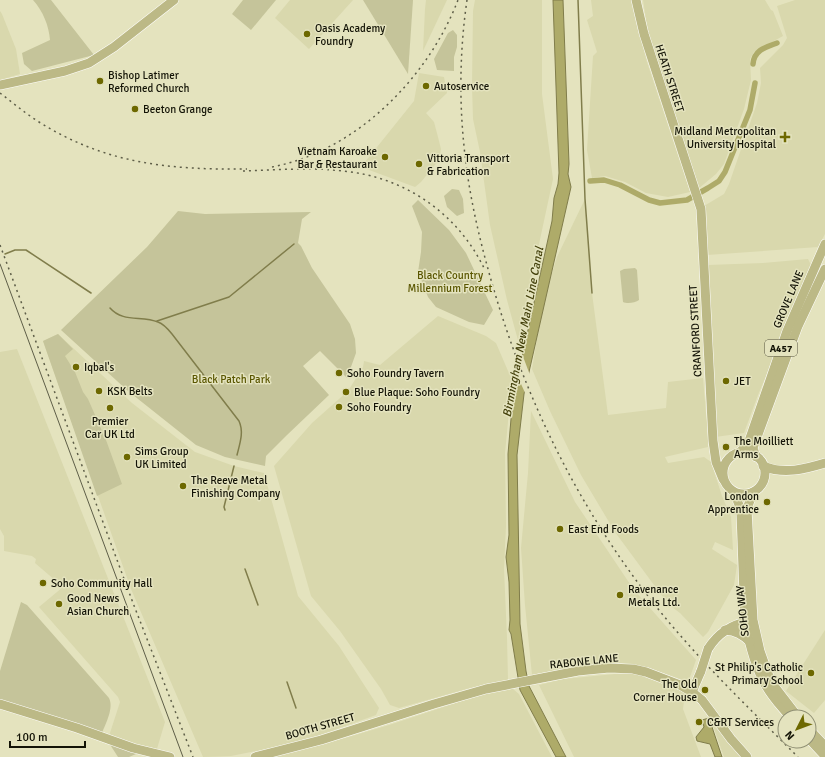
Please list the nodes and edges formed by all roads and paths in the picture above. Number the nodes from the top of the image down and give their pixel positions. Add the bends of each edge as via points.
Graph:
1 (174, 0) edge
2 (636, 0) edge
3 (0, 85) edge
4 (701, 209) joint
5 (825, 244) edge
6 (825, 269) edge
7 (714, 452) junction
8 (740, 452) junction
9 (756, 457) junction
10 (728, 458) junction
11 (825, 463) edge
12 (763, 466) junction
13 (794, 471) junction
14 (723, 479) junction
15 (762, 483) junction
16 (734, 492) junction
17 (753, 492) junction
18 (749, 621) junction
19 (725, 630) junction
20 (750, 642) junction
21 (692, 692) junction
22 (0, 704) edge
23 (784, 709) edge
24 (791, 709) edge
25 (392, 718) joint
26 (817, 738) edge
27 (825, 746) edge
28 (817, 747) edge
29 (825, 756) edge
30 (170, 757) edge
31 (255, 757) edge
32 (747, 757) edge

1 - 3 main road via 114,48 89,63 65,71
2 - 4 main road, HEATH STREET via 644,34
4 - 7 main road, CRANFORD STREET
5 - 8 main road, GROVE LANE / A457 via 787,331 748,444
6 - 9 main road, GROVE LANE / A457 via 781,370 753,448
7 - 10 main road
7 - 14 main road, CRANFORD STREET
8 - 9 main road
8 - 10 main road
9 - 12 main road
10 - 14 main road via 723,468
11 - 13 main road
12 - 13 main road
12 - 15 main road
13 - 15 main road via 773,475
14 - 16 main road
15 - 17 main road
16 - 17 main road
16 - 18 main road, SOHO WAY via 741,514
17 - 18 main road, SOHO WAY via 747,509
18 - 19 main road
18 - 20 main road, SOHO WAY
18 - 24 main road, SOHO WAY via 771,682
19 - 20 main road via 734,630
19 - 21 main road, bridge via 708,649
20 - 23 main road, SOHO WAY via 763,682
21 - 25 main road, RABONE LANE via 668,679 633,668 593,669 485,689
21 - 32 main road, RABONE LANE via 702,700
22 - 30 main road via 133,748
25 - 31 main road, BOOTH STREET
26 - 27 main road
28 - 29 main road

